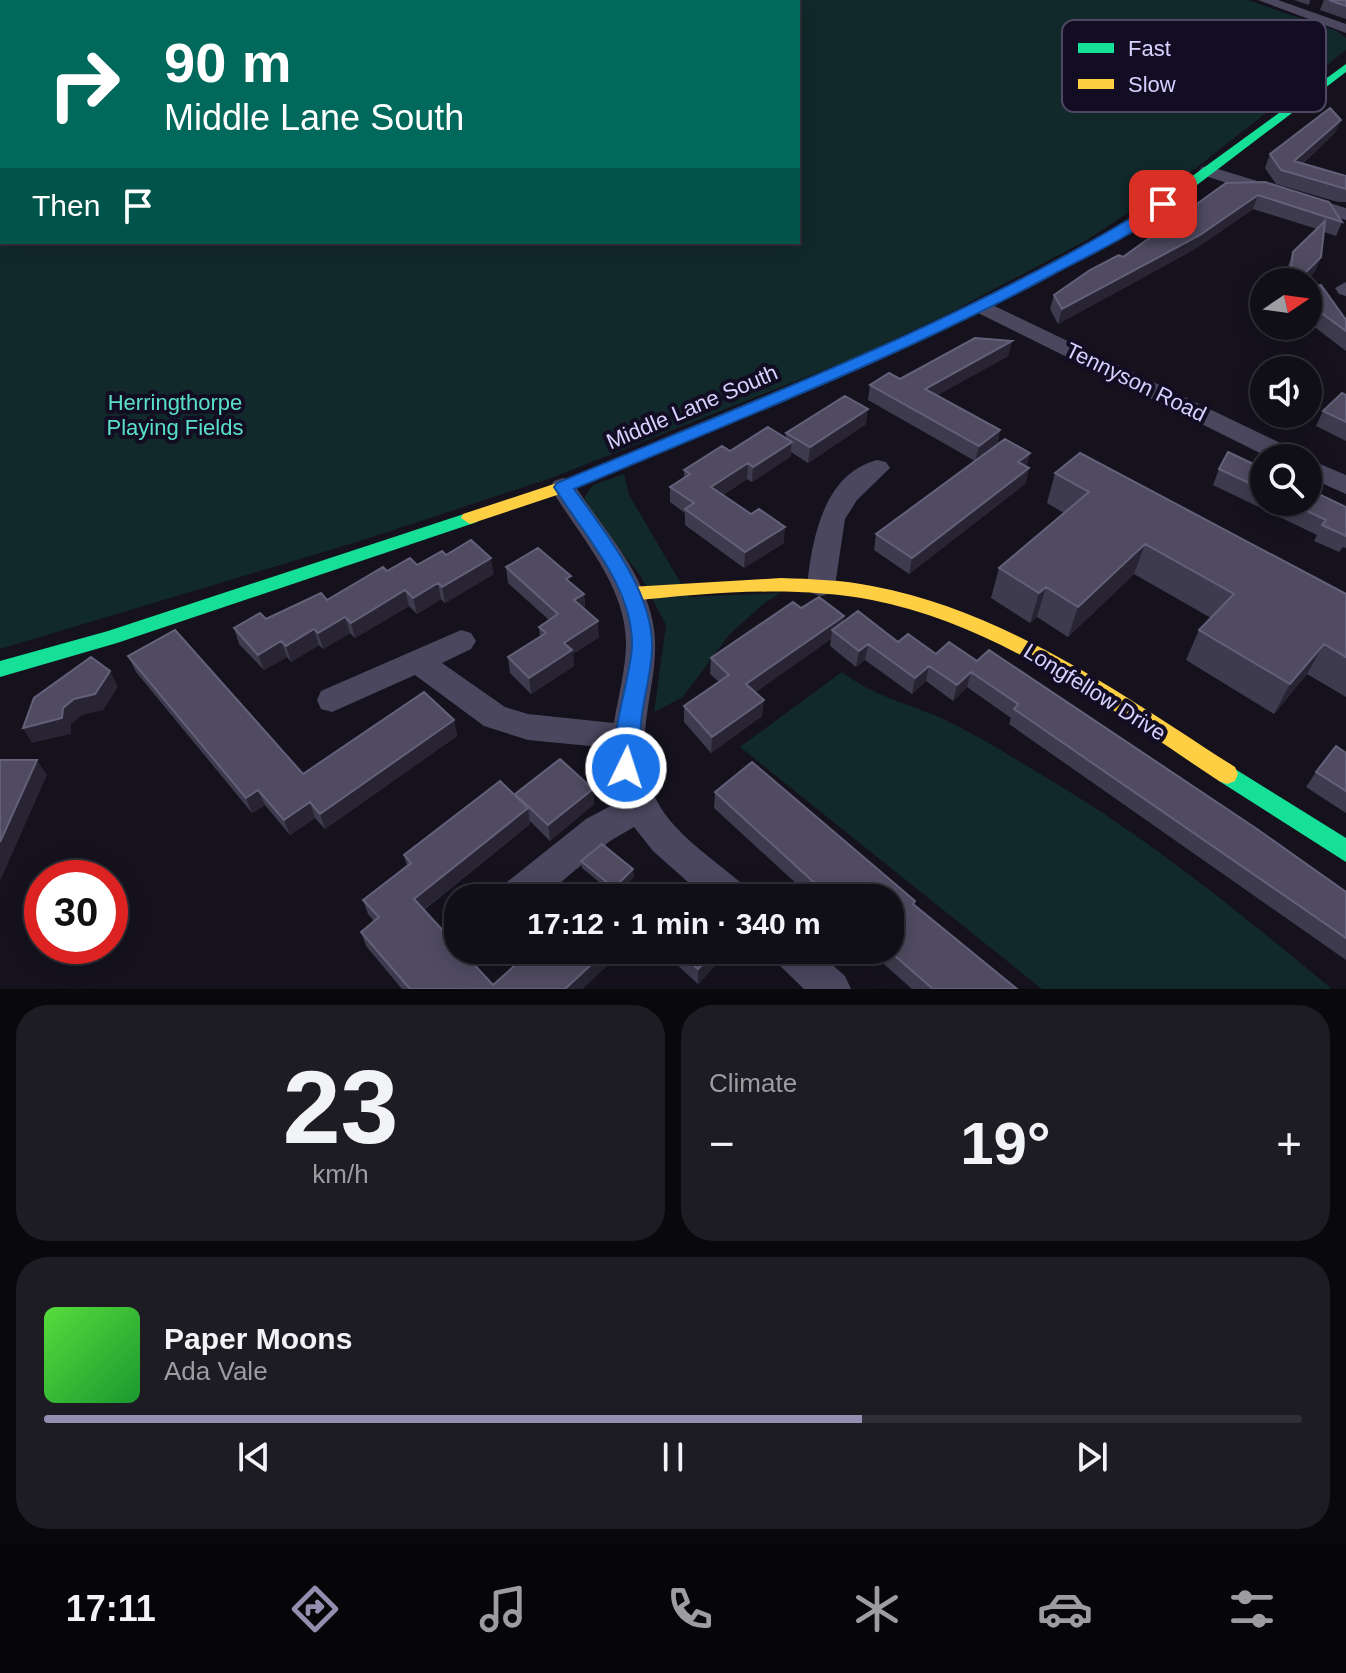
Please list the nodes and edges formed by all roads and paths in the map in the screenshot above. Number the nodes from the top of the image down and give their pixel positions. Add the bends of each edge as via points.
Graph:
1 (1265, 0) edge
2 (1321, 20) edge
3 (1326, 22) edge
4 (1346, 29) edge
5 (1346, 67) edge
6 (1326, 82) edge
7 (1286, 112) edge
8 (1208, 171) junction
9 (1346, 214) edge
10 (982, 306) junction
11 (1262, 444) edge
12 (877, 468) dead end
13 (1322, 474) edge
14 (1346, 485) edge
15 (563, 487) junction
16 (821, 586) junction
17 (630, 594) junction
18 (461, 641) dead end
19 (419, 662) junction
20 (0, 669) edge
21 (332, 700) dead end
22 (627, 737) junction
23 (638, 808) junction
24 (1346, 851) edge
25 (532, 884) edge
26 (717, 884) edge
27 (804, 964) edge
28 (832, 989) edge

1 - 2 street
3 - 4 street
5 - 6 street, Middle Lane South
7 - 8 street, Middle Lane South
8 - 9 street
8 - 10 street, Middle Lane South via 1104,242
10 - 11 street, Tennyson Road
10 - 15 street, Middle Lane South
12 - 16 street via 836,507 826,536
13 - 14 street
15 - 17 street
15 - 20 street, Middle Lane South via 110,638
16 - 17 street, Longfellow Drive via 729,584
16 - 24 street, Longfellow Drive via 907,601 1023,646
17 - 22 street via 642,646
18 - 19 street
19 - 21 street
19 - 22 street via 495,717 528,727
22 - 23 street via 626,768
23 - 25 street via 598,830
23 - 26 street
27 - 28 street

